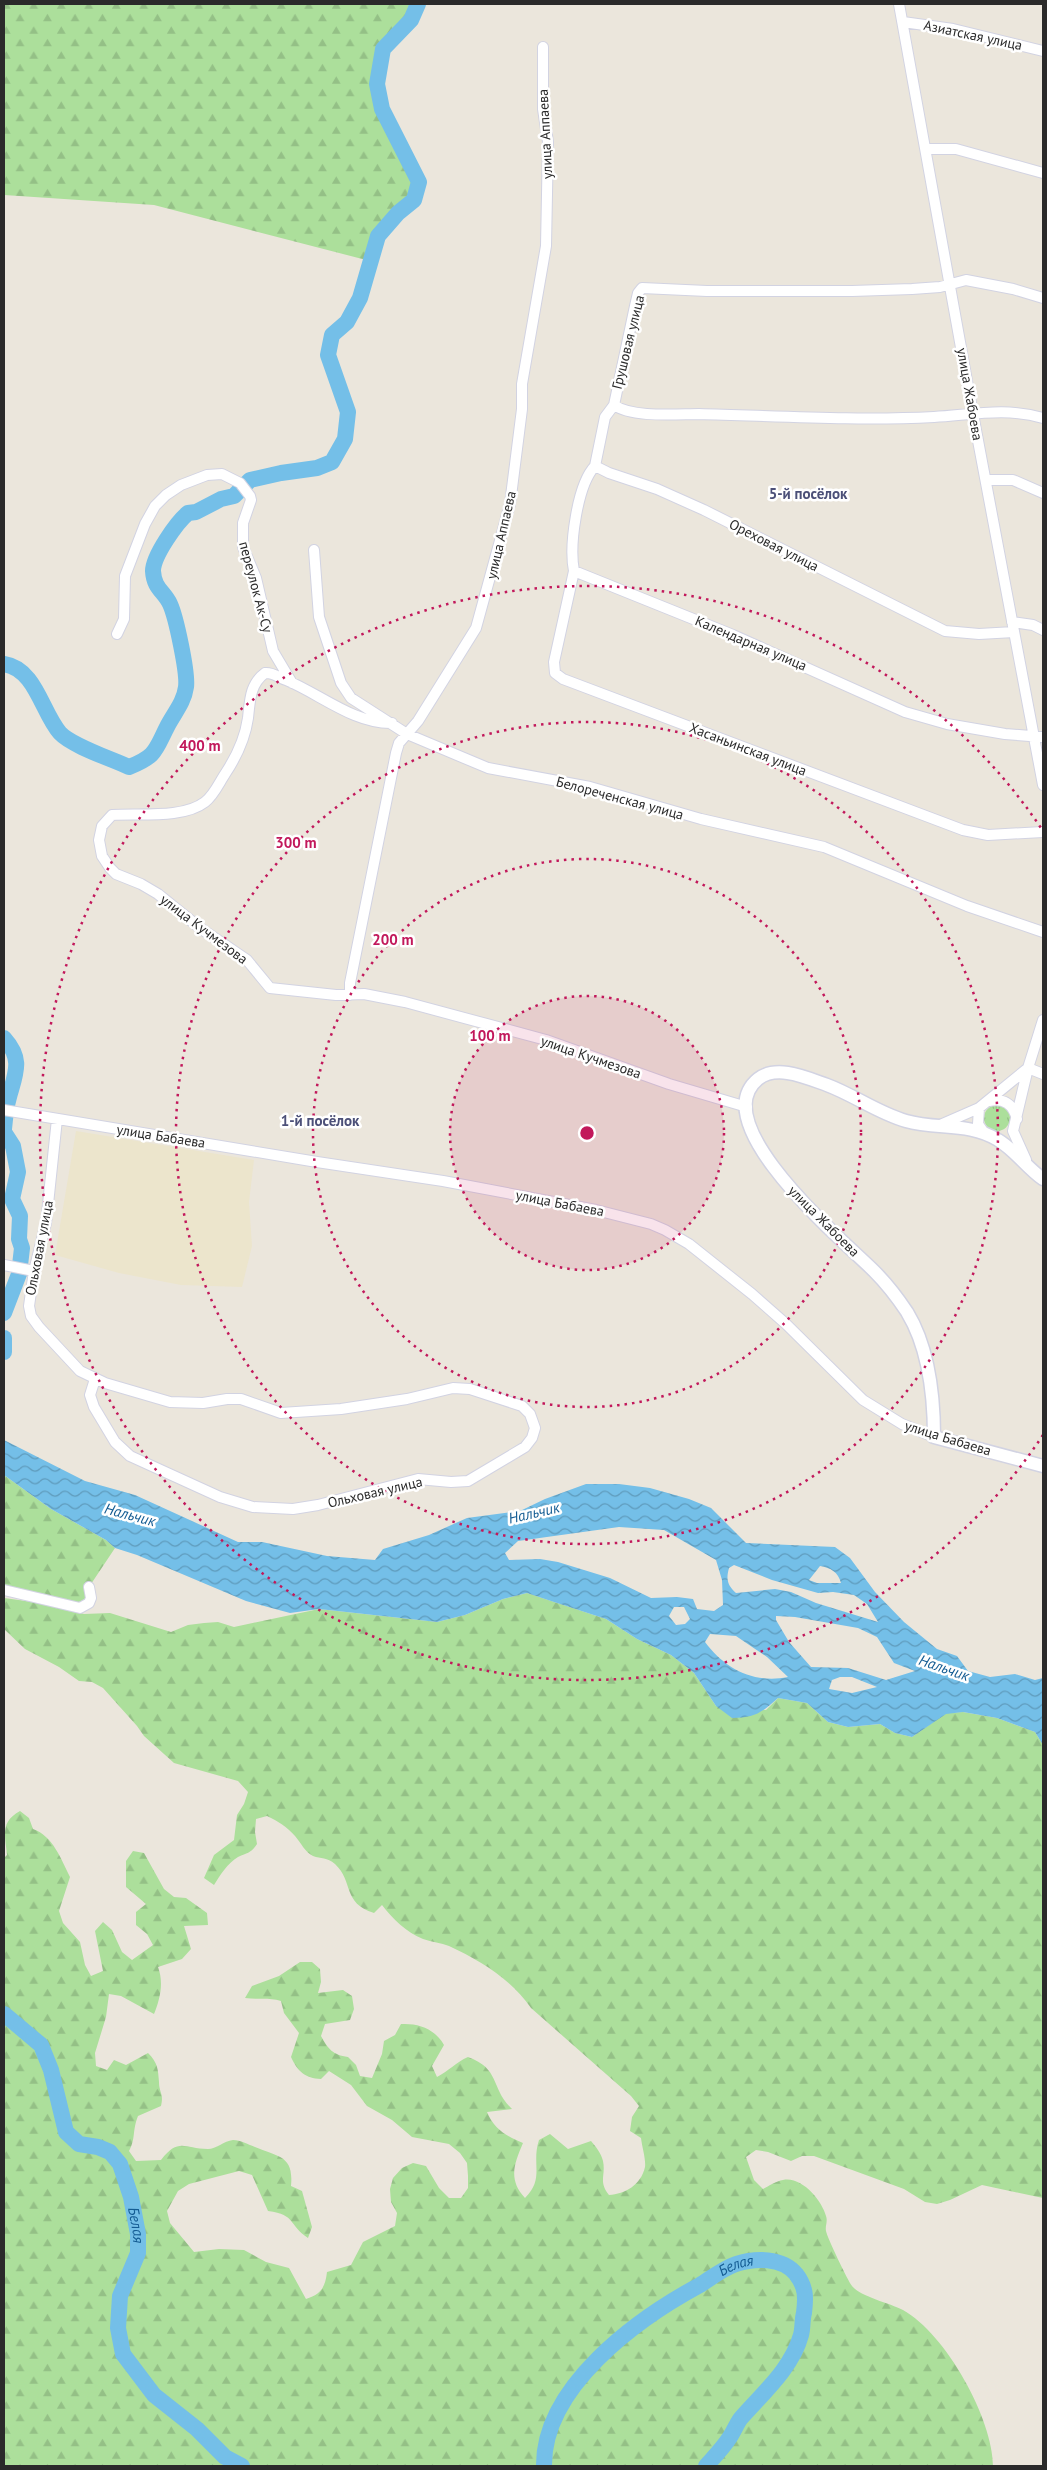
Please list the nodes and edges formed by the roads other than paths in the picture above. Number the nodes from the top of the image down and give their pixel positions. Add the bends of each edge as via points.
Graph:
1 (899, 4) edge
2 (903, 22) junction
3 (543, 47) dead end
4 (1043, 51) edge
5 (926, 149) junction
6 (1043, 173) edge
7 (951, 284) junction
8 (1043, 298) edge
9 (614, 405) junction
10 (973, 414) junction
11 (1043, 418) edge
12 (595, 466) junction
13 (986, 480) junction
14 (1043, 493) edge
15 (314, 550) dead end
16 (574, 571) junction
17 (1013, 627) junction
18 (1043, 630) edge
19 (117, 634) dead end
20 (292, 683) junction
21 (392, 724) junction
22 (407, 734) junction
23 (1038, 736) edge
24 (1043, 784) edge
25 (1043, 832) edge
26 (1043, 932) edge
27 (350, 995) junction
28 (1043, 1020) edge
29 (1028, 1068) junction
30 (1043, 1074) edge
31 (983, 1105) junction
32 (747, 1107) junction
33 (4, 1110) edge
34 (57, 1119) junction
35 (1017, 1120) junction
36 (940, 1125) junction
37 (1014, 1131) junction
38 (992, 1137) junction
39 (1030, 1168) junction
40 (1043, 1179) edge
41 (4, 1265) edge
42 (31, 1270) junction
43 (95, 1379) junction
44 (934, 1437) junction
45 (1043, 1466) edge
46 (88, 1587) dead end
47 (4, 1590) edge

1 - 2 street, улица Жабоева
2 - 4 street, Азиатская улица via 953,29
2 - 5 street, улица Жабоева
3 - 22 street, улица Аппаева via 543,109 548,142 546,246 522,384 510,504 476,628
5 - 6 street via 956,149
5 - 7 street, улица Жабоева
7 - 8 street via 979,281
7 - 9 street, Грушовая улица via 912,289 803,292 642,288 638,293
7 - 10 street, улица Жабоева
9 - 10 street, Грушовая улица via 626,410 678,414 895,417
9 - 12 street via 605,417
10 - 11 street, Грушовая улица via 996,411
10 - 13 street, улица Жабоева
12 - 16 street via 587,476 573,534
12 - 17 street, Ореховая улица via 652,486 704,510 945,631 979,634
13 - 14 street via 1012,480
13 - 17 street, улица Жабоева
15 - 21 street, Белореченская улица via 319,617 340,683 351,698
16 - 23 street, Календарная улица via 742,638 905,712 947,724
16 - 25 street, Хасаньинская улица via 554,662 555,673 563,679 963,830 988,835
17 - 18 street, Ореховая улица via 1033,625
17 - 23 street, улица Жабоева
19 - 20 street, переулок Ак-Су via 124,619 125,576 155,506 181,485 207,475 222,474 240,483 250,496 243,524 243,547 256,578 272,651
20 - 21 street, улица Кучмезова via 347,712 382,724
20 - 27 street, улица Кучмезова via 268,672 258,678 251,693 246,730 239,751 206,801 164,814 112,815 102,826 99,840 105,863 116,874 158,894 200,928 248,960 270,988
21 - 22 street, Белореченская улица
22 - 26 street, Белореченская улица via 488,768 564,781 709,821 824,846 967,906
22 - 27 street, улица Аппаева via 396,753
23 - 24 street, улица Жабоева
27 - 32 street, улица Кучмезова via 364,994 405,1002 546,1040 668,1084
28 - 29 street
29 - 30 street
29 - 31 street
29 - 35 street
31 - 35 street via 997,1100 1008,1103
31 - 36 street
31 - 38 street via 978,1124
32 - 36 street via 750,1093 758,1080 776,1072 823,1084 906,1121
32 - 44 street, улица Жабоева via 754,1134 786,1182 813,1214 884,1281 908,1314 917,1334 932,1390
33 - 34 street, улица Бабаева
34 - 42 street, Ольховая улица via 46,1223
34 - 44 street, улица Бабаева via 497,1190 596,1210 666,1230 752,1294 863,1400 902,1424
35 - 37 street
36 - 38 street via 966,1128
37 - 38 street
37 - 39 street
38 - 39 street
39 - 40 street
41 - 42 street
42 - 43 street, Ольховая улица via 31,1316 76,1366
43 - 43 street, Ольховая улица via 170,1402 241,1399 281,1413 341,1409 454,1388 522,1406 530,1414 535,1428 525,1447 468,1480 418,1479 318,1506 293,1509 253,1507 220,1497 130,1456 115,1442 94,1406 90,1395
44 - 45 street, улица Бабаева
46 - 47 street via 91,1598 80,1608

